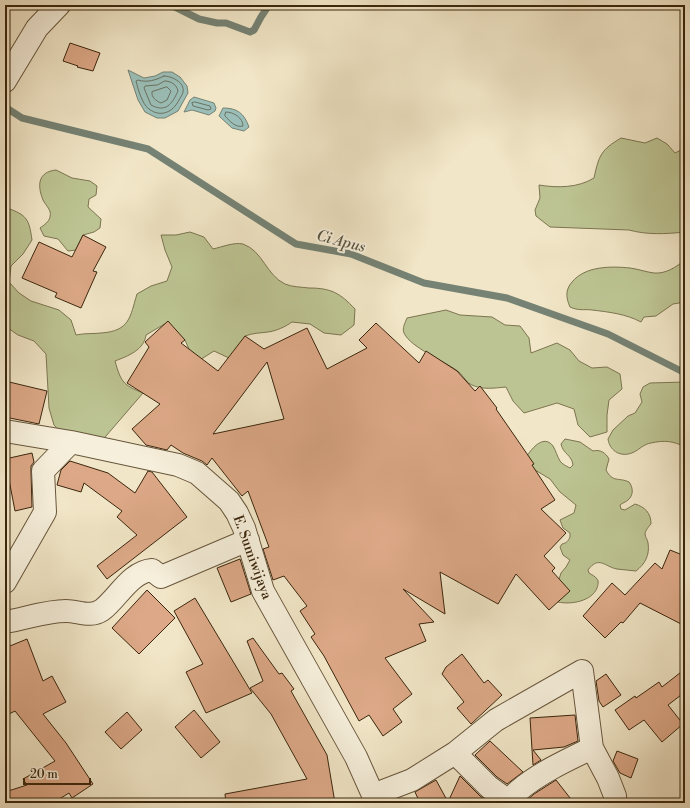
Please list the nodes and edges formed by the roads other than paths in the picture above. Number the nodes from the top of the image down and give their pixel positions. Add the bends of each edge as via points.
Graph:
1 (59, 5) edge
2 (5, 81) edge
3 (5, 431) edge
4 (71, 442) junction
5 (248, 540) junction
6 (5, 582) edge
7 (6, 618) edge
8 (592, 748) junction
9 (455, 752) junction
10 (375, 799) edge
11 (615, 803) edge

1 - 2 street via 37,28
3 - 4 street, E. Sumiwijaya
4 - 5 street, E. Sumiwijaya via 178,465 197,473 229,501
4 - 6 street via 43,471 45,512
5 - 7 street via 161,577 152,570 146,571 94,614 66,611
5 - 10 street, E. Sumiwijaya via 263,591 356,757
8 - 9 street via 538,777 509,800 489,787
8 - 9 street via 582,671 496,720
8 - 11 street via 608,778
9 - 10 street via 412,780

